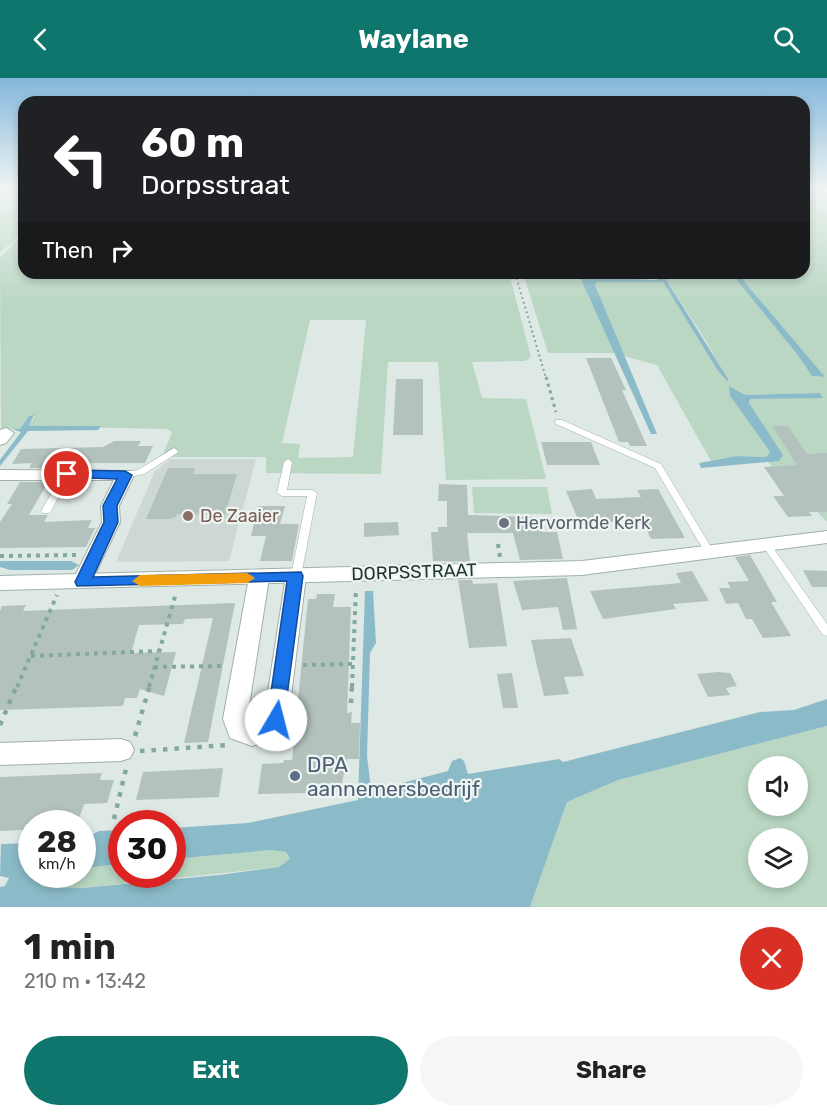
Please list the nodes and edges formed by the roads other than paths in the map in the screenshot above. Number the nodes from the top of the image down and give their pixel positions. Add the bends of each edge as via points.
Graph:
1 (559, 422) road end
2 (174, 451) dead end
3 (288, 462) dead end
4 (67, 474) junction
5 (0, 475) edge
6 (125, 475) junction
7 (46, 511) dead end
8 (827, 537) edge
9 (766, 544) junction
10 (709, 552) junction
11 (296, 576) junction
12 (259, 578) junction
13 (0, 583) edge
14 (73, 583) junction
15 (827, 632) edge
16 (126, 751) road end
17 (0, 754) edge

1 - 10 lane via 658,466
2 - 6 lane via 141,472
3 - 11 lane via 282,493 312,493
4 - 5 street
4 - 6 street
4 - 7 lane
6 - 14 street via 110,506 111,522 96,554
8 - 9 street, DORPSSTRAAT
9 - 10 street, DORPSSTRAAT
9 - 15 lane
10 - 11 street, DORPSSTRAAT via 582,568
11 - 12 street, DORPSSTRAAT
11 - 12 street via 276,720 268,731 252,735 240,731 234,719
12 - 14 street, DORPSSTRAAT
13 - 14 street, DORPSSTRAAT
16 - 17 street

